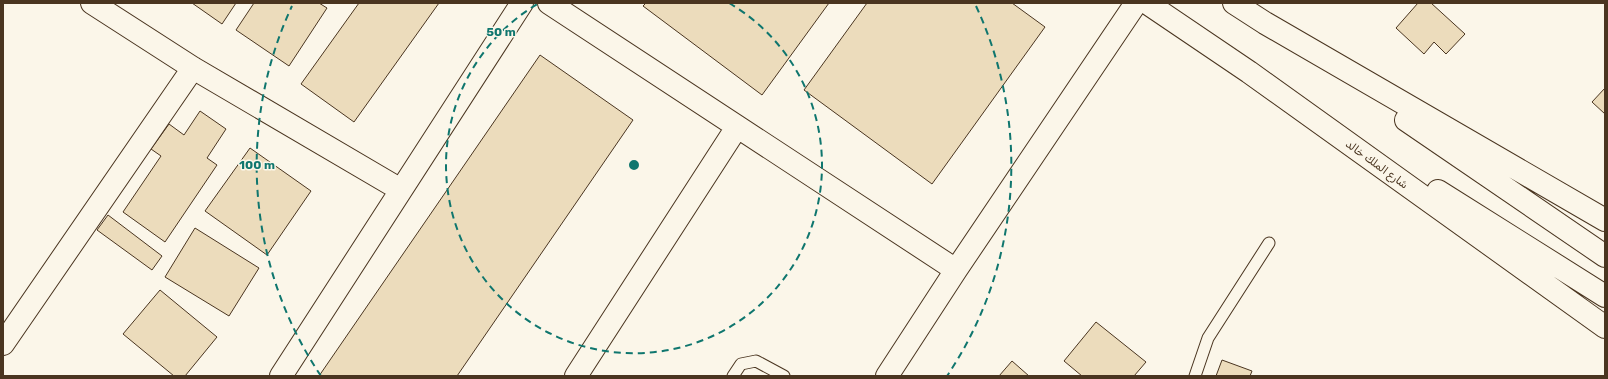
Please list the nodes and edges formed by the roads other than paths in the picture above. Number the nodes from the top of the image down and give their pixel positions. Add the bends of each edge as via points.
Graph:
1 (92, 3) edge
2 (522, 3) edge
3 (549, 3) edge
4 (1136, 3) edge
5 (1146, 3) edge
6 (1234, 3) edge
7 (1265, 23) junction
8 (193, 68) junction
9 (1249, 72) junction
10 (737, 127) junction
11 (401, 190) junction
12 (1605, 220) edge
13 (1269, 243) dead end
14 (1605, 256) edge
15 (956, 270) junction
16 (1605, 296) edge
17 (1605, 327) edge
18 (3, 344) edge
19 (281, 376) edge
20 (576, 376) edge
21 (733, 376) edge
22 (784, 376) edge
23 (887, 376) edge
24 (1195, 376) edge

1 - 8 street
2 - 11 street
3 - 10 street
4 - 15 street
5 - 9 street, شارع الملك خالد
6 - 7 street
7 - 12 street
7 - 14 street
8 - 11 street
8 - 18 street
9 - 16 street
9 - 17 street, شارع الملك خالد
10 - 15 street
10 - 20 street
11 - 19 street
13 - 24 lane via 1208,338
15 - 23 street
21 - 22 lane via 741,364 756,361

